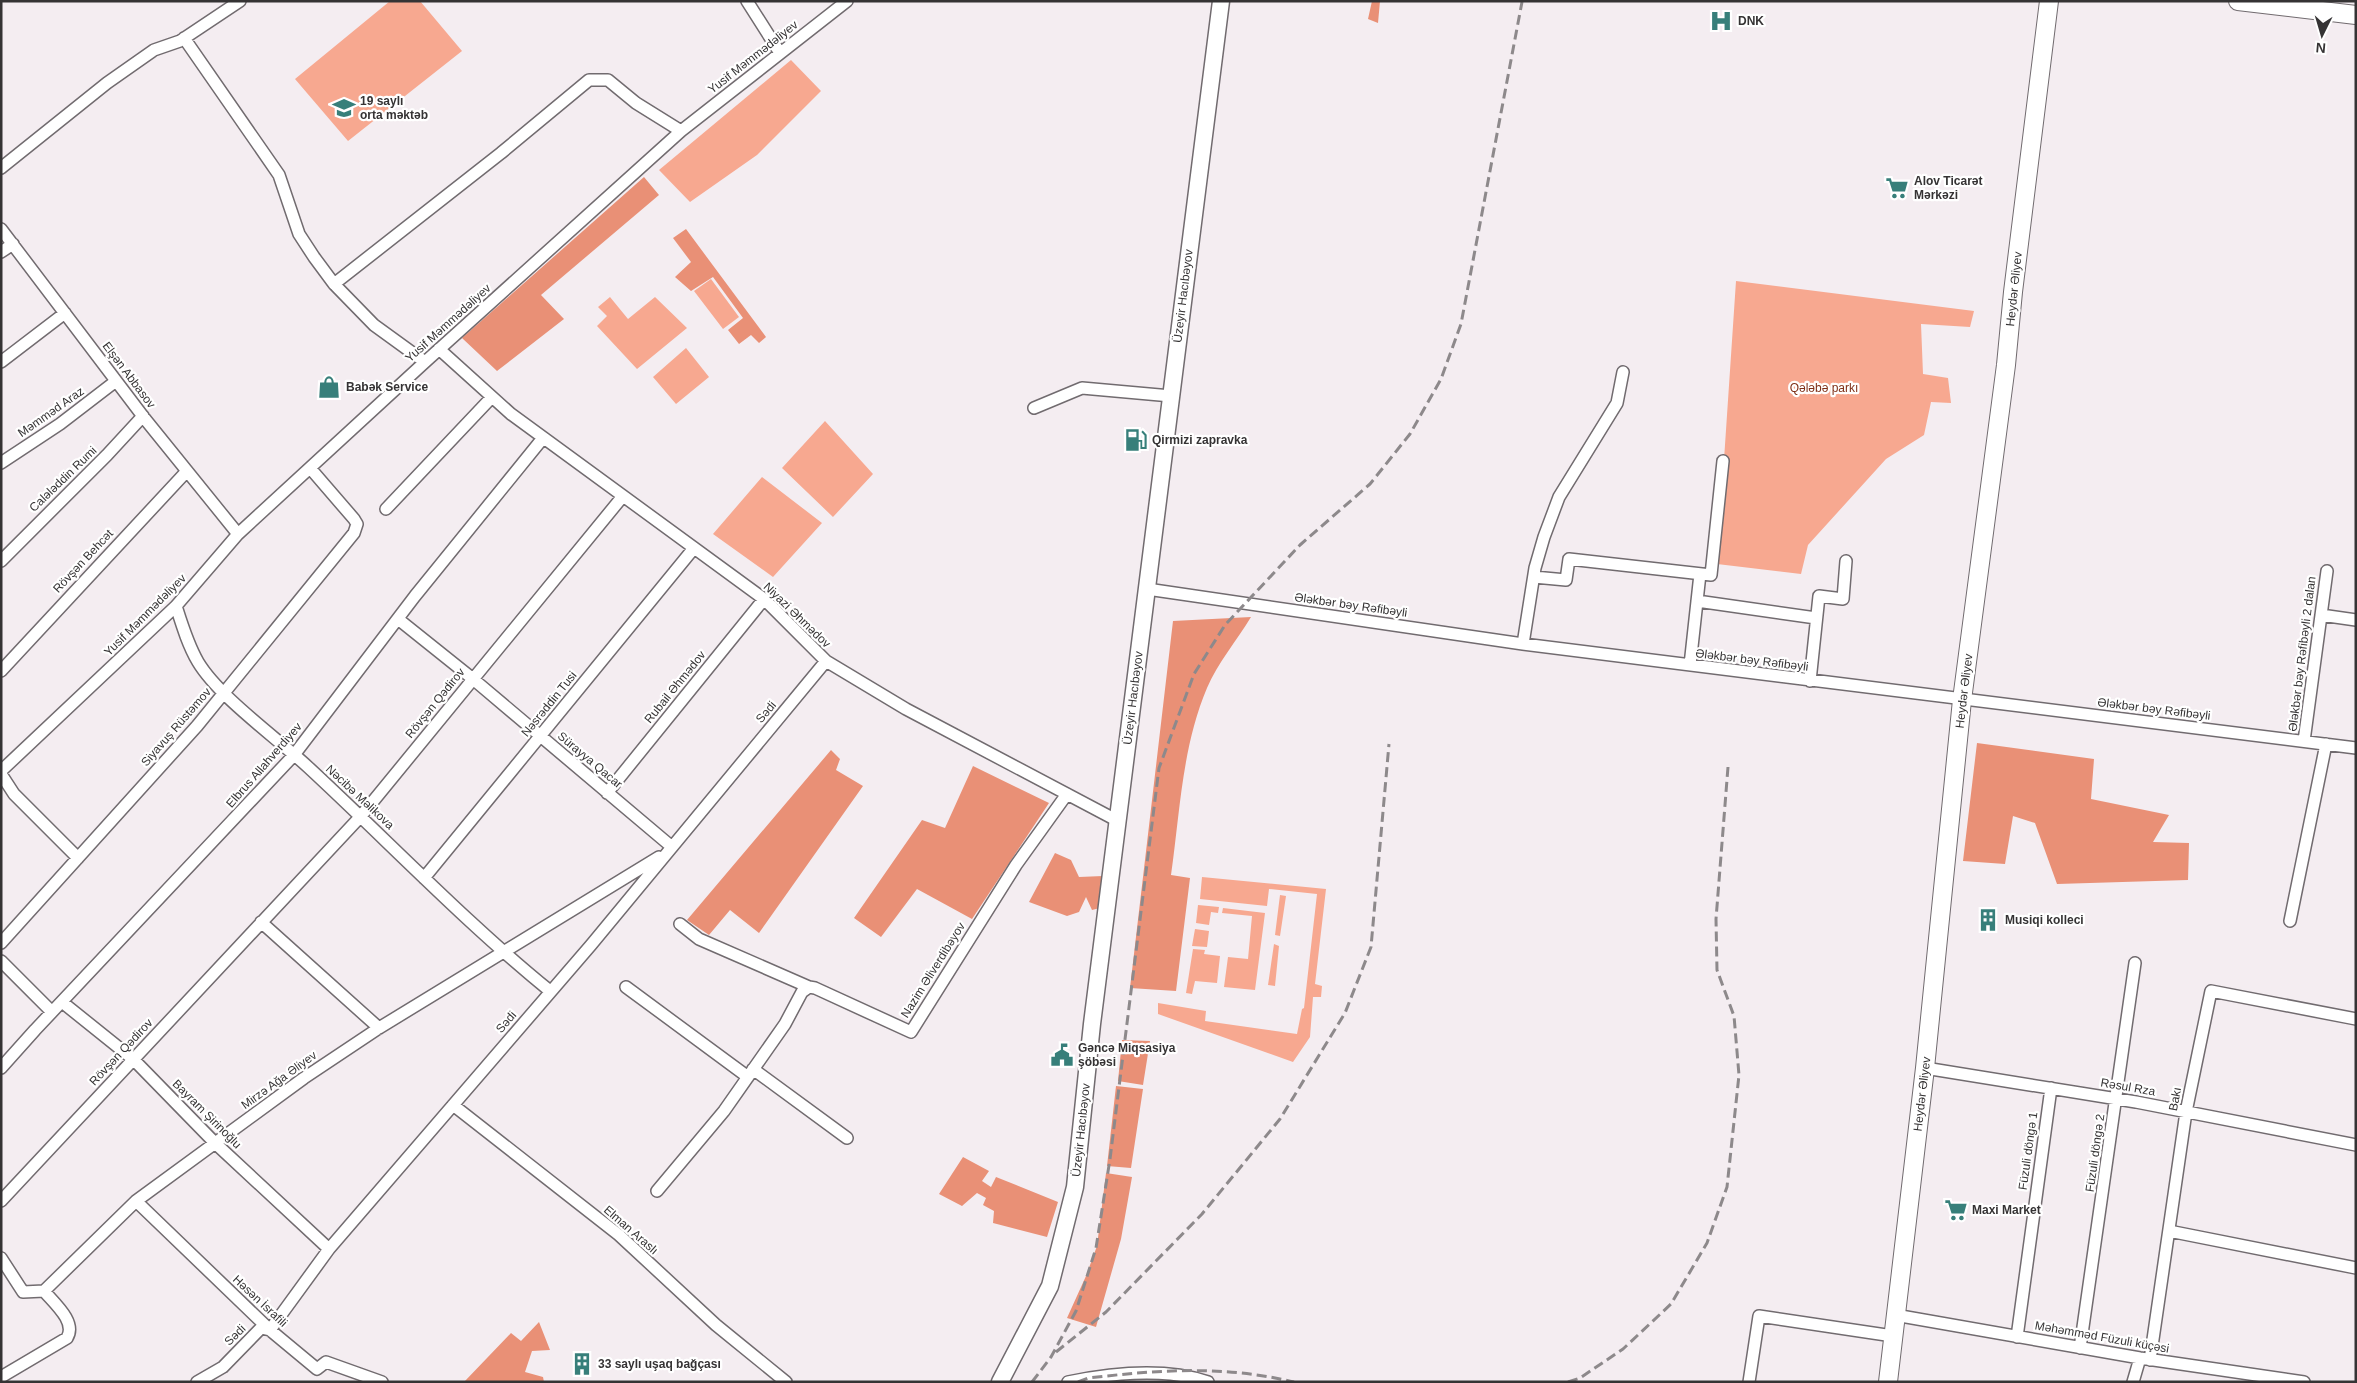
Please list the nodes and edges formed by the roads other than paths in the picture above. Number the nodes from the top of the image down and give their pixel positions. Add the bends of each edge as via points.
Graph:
1 (240, 1) edge
2 (747, 1) edge
3 (846, 1) edge
4 (1221, 1) edge
5 (2049, 1) edge
6 (2238, 1) edge
7 (2346, 10) edge
8 (184, 38) junction
9 (780, 53) junction
10 (681, 131) junction
11 (1, 168) edge
12 (1, 230) edge
13 (13, 244) junction
14 (1, 252) edge
15 (334, 284) junction
16 (65, 313) junction
17 (439, 349) junction
18 (1, 362) edge
19 (425, 362) junction
20 (1623, 372) dead end
21 (116, 381) junction
22 (1171, 396) junction
23 (492, 398) junction
24 (1034, 408) dead end
25 (143, 416) junction
26 (543, 438) junction
27 (1723, 461) dead end
28 (1, 463) edge
29 (310, 468) junction
30 (187, 471) junction
31 (623, 496) junction
32 (386, 509) dead end
33 (238, 534) junction
34 (694, 548) junction
35 (1, 561) edge
36 (1846, 561) dead end
37 (2327, 571) dead end
38 (1700, 574) junction
39 (1534, 577) junction
40 (1147, 589) junction
41 (764, 600) junction
42 (1697, 601) junction
43 (176, 606) junction
44 (2321, 615) junction
45 (1816, 618) junction
46 (398, 619) junction
47 (2356, 620) edge
48 (1523, 644) junction
49 (826, 662) junction
50 (1690, 666) junction
51 (1, 671) edge
52 (473, 679) junction
53 (1810, 681) junction
54 (224, 692) junction
55 (1962, 700) junction
56 (540, 736) junction
57 (2304, 741) junction
58 (2326, 744) junction
59 (2356, 748) edge
60 (294, 754) junction
61 (1, 773) edge
62 (607, 793) junction
63 (1067, 794) junction
64 (361, 816) junction
65 (1118, 821) junction
66 (670, 850) junction
67 (78, 858) junction
68 (424, 878) junction
69 (2290, 921) dead end
70 (261, 922) junction
71 (680, 924) dead end
72 (1, 943) edge
73 (502, 952) junction
74 (1, 961) edge
75 (2135, 963) dead end
76 (626, 987) dead end
77 (809, 987) junction
78 (550, 991) junction
79 (62, 1002) junction
80 (52, 1012) junction
81 (2356, 1019) edge
82 (379, 1028) junction
83 (133, 1058) junction
84 (1, 1068) edge
85 (1925, 1068) junction
86 (750, 1073) junction
87 (2051, 1088) junction
88 (2117, 1099) junction
89 (453, 1105) junction
90 (2186, 1112) junction
91 (847, 1138) dead end
92 (215, 1143) junction
93 (2356, 1145) edge
94 (657, 1191) dead end
95 (1, 1201) edge
96 (136, 1201) junction
97 (2169, 1231) junction
98 (329, 1249) junction
99 (1, 1258) edge
100 (2356, 1268) edge
101 (5, 1273) edge
102 (44, 1291) junction
103 (1896, 1315) junction
104 (270, 1330) junction
105 (1893, 1336) junction
106 (2017, 1337) junction
107 (2080, 1348) junction
108 (2145, 1359) junction
109 (1, 1377) edge
110 (1167, 1378) edge
111 (1003, 1381) edge
112 (197, 1382) edge
113 (382, 1382) edge
114 (786, 1382) edge
115 (1068, 1382) edge
116 (1208, 1382) edge
117 (1749, 1382) edge
118 (1888, 1382) edge
119 (2133, 1382) edge
120 (2304, 1382) edge

1 - 8 street
2 - 9 street
3 - 9 street, Yusif Məmmədəliyev
4 - 22 main road, Üzeyir Hacıbəyov
5 - 55 main road, Heydər Əliyev
6 - 7 main road
8 - 11 street via 154,50
8 - 15 street via 279,175 299,234
9 - 10 street, Yusif Məmmədəliyev
10 - 15 street via 636,103 608,80 589,80
10 - 17 street, Yusif Məmmədəliyev
12 - 13 street, Elşən Abbasov
13 - 14 street
13 - 16 street, Elşən Abbasov
15 - 19 street via 374,325
16 - 18 street
16 - 21 street, Elşən Abbasov
17 - 19 street, Yusif Məmmədəliyev
17 - 23 street, Niyazi Əhmədov
19 - 29 street, Yusif Məmmədəliyev
20 - 39 street via 1617,403 1559,497
21 - 25 street, Elşən Abbasov
21 - 28 street, Məmməd Araz
22 - 24 street via 1082,388
22 - 40 main road, Üzeyir Hacıbəyov
23 - 26 street, Niyazi Əhmədov
23 - 32 street
25 - 30 street, Elşən Abbasov
25 - 35 street, Calələddin Rumi
26 - 31 street, Niyazi Əhmədov
26 - 46 street, Elbrus Allahverdiyev
27 - 38 street via 1711,575
29 - 33 street, Yusif Məmmədəliyev
29 - 54 street, Siyavuş Rüstəmov via 354,519 357,524 354,534
30 - 33 street, Elşən Abbasov
30 - 51 street, Rövşən Behcət
31 - 34 street, Niyazi Əhmədov
31 - 52 street, Rövşən Qədirov
33 - 43 street, Yusif Məmmədəliyev
34 - 41 street, Niyazi Əhmədov
34 - 56 street, Nəsrəddin Tusi
36 - 45 street via 1843,599 1818,596
37 - 44 street, Ələkbər bəy Rəfibəyli 2 dalan
38 - 39 street via 1569,559 1566,580
38 - 42 street
39 - 48 street
40 - 48 street, Ələkbər bəy Rəfibəyli
40 - 65 main road, Üzeyir Hacıbəyov
41 - 49 street, Niyazi Əhmədov
41 - 62 street, Rubail Əhmədov
42 - 45 street
42 - 50 street
43 - 54 street, Nəcibə Məlikova via 199,663
43 - 61 street, Yusif Məmmədəliyev
44 - 47 street
44 - 57 street, Ələkbər bəy Rəfibəyli 2 dalan
45 - 53 street
46 - 52 street, Sürayya Qacar
46 - 60 street, Elbrus Allahverdiyev
48 - 50 street, Ələkbər bəy Rəfibəyli
49 - 63 street, Niyazi Əhmədov via 906,709
49 - 66 street, Sədi
50 - 53 street, Ələkbər bəy Rəfibəyli
52 - 56 street, Sürayya Qacar
52 - 64 street, Rövşən Qədirov
53 - 55 street, Ələkbər bəy Rəfibəyli
54 - 60 street, Nəcibə Məlikova
54 - 67 street, Siyavuş Rüstəmov
55 - 57 street, Ələkbər bəy Rəfibəyli
55 - 85 main road, Heydər Əliyev
56 - 62 street, Sürayya Qacar
56 - 68 street, Nəsrəddin Tusi
57 - 58 street, Ələkbər bəy Rəfibəyli
58 - 59 street, Ələkbər bəy Rəfibəyli
58 - 69 street
60 - 64 street, Nəcibə Məlikova
60 - 79 street, Elbrus Allahverdiyev
61 - 67 street via 14,794
62 - 66 street, Sürayya Qacar
63 - 65 street, Niyazi Əhmədov
63 - 77 street, Nazim Əliverdibəyov via 1016,865 911,1032
64 - 68 street, Nəcibə Məlikova
64 - 70 street, Rövşən Qədirov
65 - 111 main road, Üzeyir Hacıbəyov via 1087,1062 1075,1187 1050,1286
66 - 73 street, Mirzə Ağa Əliyev
66 - 78 street, Sədi
67 - 72 street, Siyavuş Rüstəmov
68 - 73 street, Nəcibə Məlikova
70 - 82 street
70 - 83 street, Rövşən Qədirov
71 - 77 street via 700,939
73 - 78 street, Nəcibə Məlikova
73 - 82 street, Mirzə Ağa Əliyev
74 - 80 street
75 - 88 street, Füzuli döngə 2
76 - 86 street
77 - 86 street via 802,992
78 - 89 street, Sədi
79 - 80 street, Elbrus Allahverdiyev
79 - 83 street, Bayram Şirinoğlu
80 - 84 street, Elbrus Allahverdiyev
81 - 90 street, Bakı via 2211,991
82 - 92 street, Mirzə Ağa Əliyev
83 - 92 street, Bayram Şirinoğlu
83 - 95 street, Rövşən Qədirov
85 - 87 street, Rəsul Rza
85 - 103 main road, Heydər Əliyev
86 - 91 street
86 - 94 street via 708,1132
87 - 88 street, Rəsul Rza
87 - 106 street, Füzuli döngə 1
88 - 90 street, Rəsul Rza
88 - 107 street, Füzuli döngə 2
89 - 98 street, Sədi
89 - 114 street, Elman Araslı via 619,1235 716,1325
90 - 93 street, Rəsul Rza
90 - 97 street, Bakı
92 - 96 street, Mirzə Ağa Əliyev
92 - 98 street, Bayram Şirinoğlu
96 - 102 street, Mirzə Ağa Əliyev
96 - 104 street, Həsən İsrafili
97 - 100 street
97 - 108 street, Bakı
98 - 104 street, Sədi
99 - 101 street
101 - 102 street via 23,1292
102 - 109 street via 70,1324 71,1332 67,1338
103 - 105 main road, Heydər Əliyev
103 - 106 street, Məhəmməd Füzuli küçəsi
104 - 112 street, Sədi via 262,1328 223,1366
104 - 113 street, Həsən İsrafili via 317,1369 326,1362
105 - 117 street via 1759,1316
105 - 118 main road, Heydər Əliyev
106 - 107 street, Məhəmməd Füzuli küçəsi
107 - 108 street, Məhəmməd Füzuli küçəsi
108 - 119 street, Bakı
108 - 120 street, Məhəmməd Füzuli küçəsi
110 - 115 street via 1110,1374
110 - 116 street via 1193,1377

